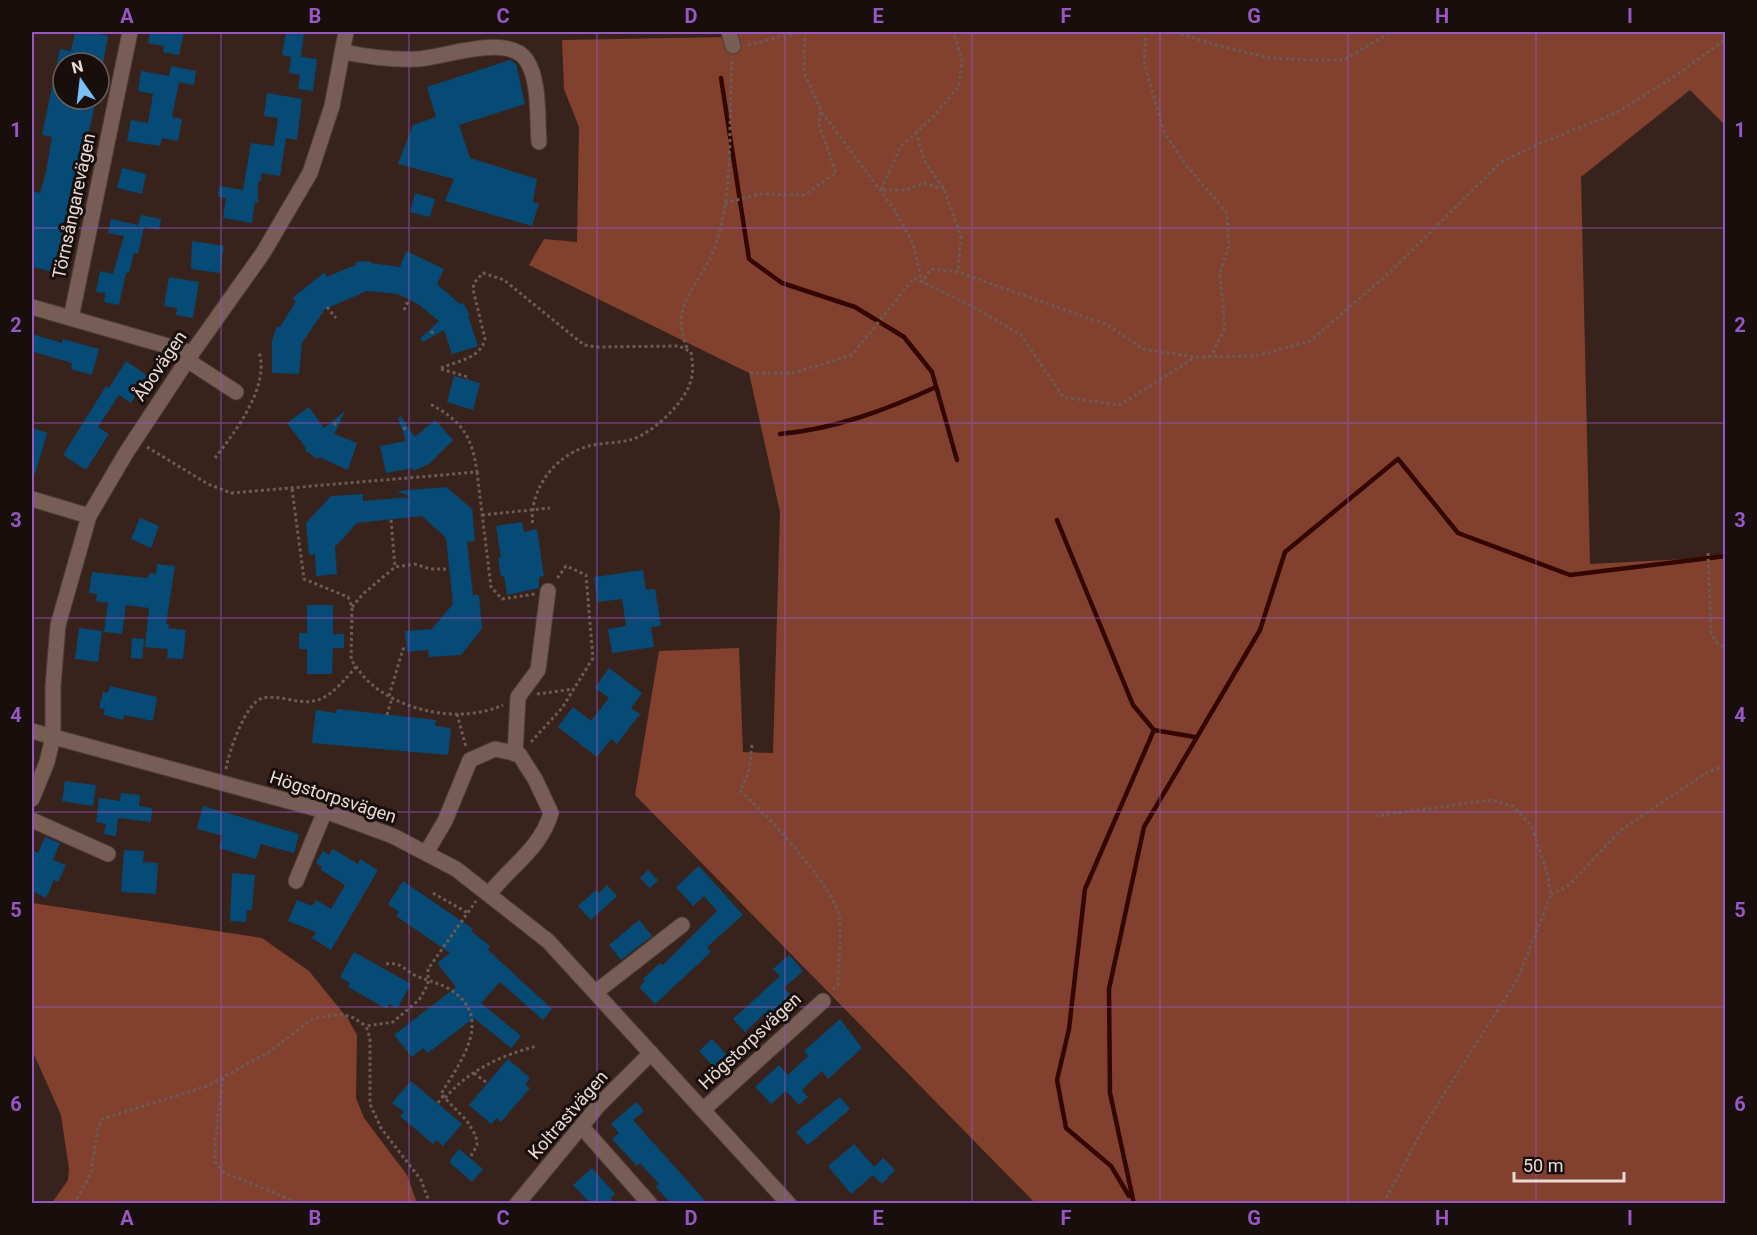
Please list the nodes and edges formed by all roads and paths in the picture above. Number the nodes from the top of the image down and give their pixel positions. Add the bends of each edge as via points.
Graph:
1 (130, 32) edge
2 (346, 32) edge
3 (803, 32) edge
4 (953, 32) edge
5 (1142, 32) edge
6 (1175, 32) edge
7 (1391, 32) edge
8 (731, 39) edge
9 (1725, 39) edge
10 (344, 52) junction
11 (821, 111) junction
12 (916, 132) junction
13 (539, 142) dead end
14 (944, 189) junction
15 (881, 190) junction
16 (725, 203) junction
17 (958, 272) junction
18 (922, 282) junction
19 (409, 299) dead end
20 (32, 307) edge
21 (327, 307) dead end
22 (404, 310) dead end
23 (71, 318) junction
24 (336, 318) dead end
25 (687, 348) junction
26 (259, 352) dead end
27 (189, 356) junction
28 (1195, 357) junction
29 (1211, 357) junction
30 (750, 373) dead end
31 (467, 379) dead end
32 (236, 392) dead end
33 (430, 404) dead end
34 (338, 420) dead end
35 (334, 425) dead end
36 (404, 427) dead end
37 (406, 432) dead end
38 (135, 440) junction
39 (216, 458) dead end
40 (477, 472) junction
41 (292, 489) junction
42 (32, 499) edge
43 (550, 508) dead end
44 (531, 510) junction
45 (482, 515) junction
46 (89, 516) junction
47 (391, 519) dead end
48 (533, 526) dead end
49 (1708, 553) dead end
50 (395, 567) junction
51 (449, 569) dead end
52 (548, 591) junction
53 (352, 607) junction
54 (1725, 648) edge
55 (407, 649) dead end
56 (356, 667) junction
57 (574, 689) junction
58 (390, 697) junction
59 (518, 697) junction
60 (457, 714) junction
61 (387, 715) dead end
62 (32, 731) edge
63 (52, 737) junction
64 (752, 745) dead end
65 (517, 754) junction
66 (470, 760) junction
67 (1725, 765) edge
68 (225, 773) dead end
69 (32, 799) edge
70 (325, 811) junction
71 (1375, 816) dead end
72 (32, 820) edge
73 (426, 853) junction
74 (108, 854) dead end
75 (296, 881) dead end
76 (433, 893) dead end
77 (469, 894) dead end
78 (489, 894) junction
79 (1551, 895) junction
80 (468, 913) junction
81 (682, 925) dead end
82 (386, 964) dead end
83 (428, 980) junction
84 (596, 992) junction
85 (822, 1001) joint
86 (366, 1026) junction
87 (537, 1046) dead end
88 (651, 1053) junction
89 (474, 1072) junction
90 (223, 1078) junction
91 (488, 1083) dead end
92 (444, 1097) junction
93 (438, 1103) dead end
94 (703, 1110) junction
95 (582, 1127) junction
96 (470, 1158) dead end
97 (74, 1203) edge
98 (301, 1203) edge
99 (428, 1203) edge
100 (517, 1203) edge
101 (650, 1203) edge
102 (789, 1203) edge
103 (1383, 1203) edge

1 - 23 street, Törnsångarevägen
2 - 10 street, Åbovägen
3 - 8 path via 757,44
3 - 11 path via 804,72
4 - 12 path via 962,59 959,86
5 - 29 path via 1146,40 1144,62 1164,132 1185,164 1227,213 1229,245 1220,273 1225,328
6 - 7 path via 1270,58 1310,60 1344,60
8 - 16 path
9 - 29 path via 1616,113 1502,162 1389,273 1310,341 1256,356
10 - 13 street via 374,58 420,59 465,50 512,49 526,59 533,79
10 - 27 street, Åbovägen via 332,106 310,173 263,253
11 - 15 path
11 - 16 path via 819,124 836,173 804,195 759,194
12 - 14 path via 924,160
12 - 15 path via 901,146
14 - 15 path via 924,183 907,190
14 - 17 path via 961,237
15 - 18 path via 913,243
16 - 25 path via 713,251 683,305 680,330
17 - 18 path via 931,269
17 - 28 path via 1108,325 1143,350
18 - 28 path via 1021,335 1063,397 1120,405
18 - 30 path via 914,278 852,355 793,373
19 - 22 path
20 - 23 street
21 - 24 path
23 - 27 street
25 - 31 path via 584,345 504,280 483,273 473,289 485,339 483,346 480,352 441,369
25 - 44 path via 693,366 691,382 659,425 631,440 580,449 565,457 534,496
26 - 39 path via 261,371 255,395 242,423
27 - 32 street
27 - 38 street, Åbovägen
28 - 29 path
33 - 40 path via 458,421 468,438
34 - 35 path
36 - 37 path
38 - 41 path via 208,484 231,493
38 - 46 street, Åbovägen
40 - 41 path
40 - 45 path
41 - 53 path via 304,579 348,597
42 - 46 street
43 - 44 path
44 - 45 path
44 - 48 path
45 - 52 path via 491,587 497,594 502,599
46 - 63 street, Åbovägen via 58,626
47 - 50 path
49 - 54 path via 1711,632
50 - 51 path via 415,564
50 - 53 path
52 - 57 path via 566,566 586,575 593,658
52 - 59 street via 538,670
53 - 56 path via 351,660
55 - 58 path via 403,649
56 - 58 path
56 - 68 path via 318,700 262,698 253,703 245,714
57 - 59 path
57 - 65 path via 562,708
58 - 60 path via 425,711
58 - 61 path
59 - 60 path via 494,709
59 - 65 street
60 - 66 path
62 - 63 street, Högstorpsvägen
63 - 69 street, Åbovägen
63 - 70 street, Högstorpsvägen
64 - 85 path via 749,771 740,791 759,807 825,885 838,914 838,985
65 - 66 street via 495,749
65 - 78 street via 536,779 551,813 547,830
66 - 73 street via 445,821
67 - 79 path via 1706,773 1621,830 1569,885
70 - 73 street, Högstorpsvägen via 393,836
70 - 75 street
71 - 79 path via 1491,800 1514,806 1532,825
72 - 74 street
73 - 78 street, Högstorpsvägen
76 - 80 path
77 - 80 path via 478,899
78 - 84 street, Högstorpsvägen via 548,941
79 - 103 path via 1517,980 1430,1116
80 - 83 path via 428,969
81 - 84 street
82 - 83 path via 402,965
83 - 86 path via 419,1000 393,1022
83 - 92 path via 459,997 466,1005 472,1028 466,1054 441,1094
84 - 88 street, Högstorpsvägen
85 - 94 street, Högstorpsvägen
86 - 90 path via 341,1014 312,1019 269,1052
86 - 99 path via 370,1038 370,1104 381,1128 422,1180
87 - 89 path via 511,1053
88 - 94 street, Högstorpsvägen
88 - 95 street, Koltrastvägen
89 - 91 path
89 - 92 path
90 - 97 path via 102,1119 91,1173
90 - 98 path via 215,1162 223,1172
92 - 93 path
92 - 96 path via 476,1136 477,1145
94 - 102 street, Högstorpsvägen
95 - 100 street, Koltrastvägen
95 - 101 street

